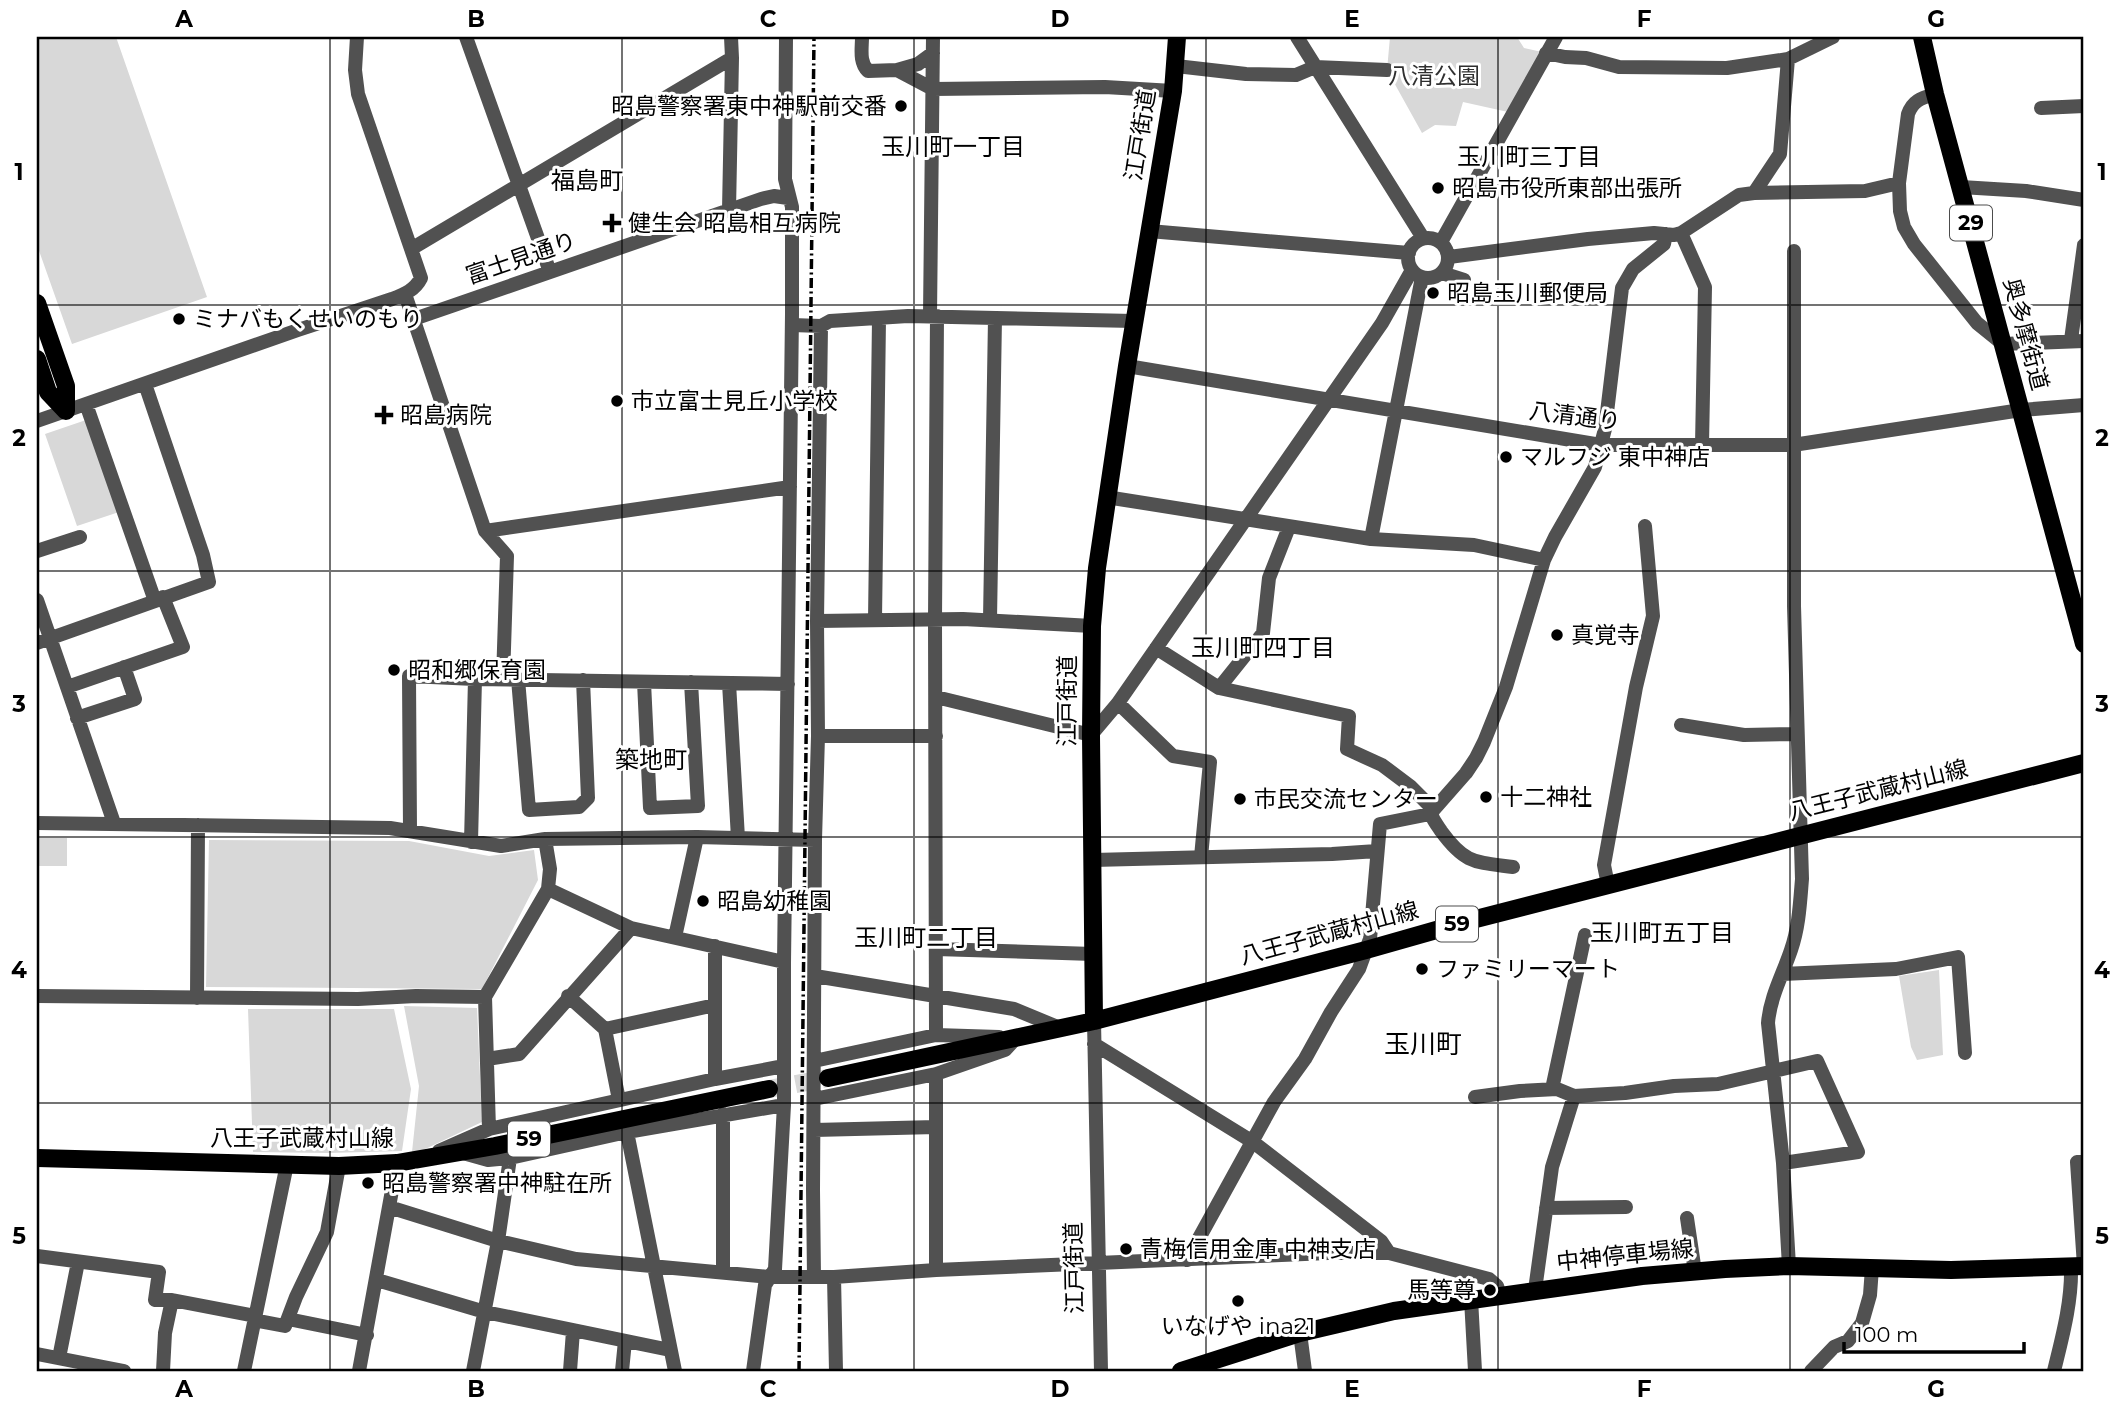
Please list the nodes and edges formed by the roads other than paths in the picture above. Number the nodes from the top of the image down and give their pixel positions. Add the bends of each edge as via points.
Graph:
1 (357, 37) edge
2 (466, 37) edge
3 (731, 37) edge
4 (786, 37) edge
5 (862, 37) edge
6 (933, 37) edge
7 (1177, 37) edge
8 (1297, 37) edge
9 (1556, 37) edge
10 (1833, 37) edge
11 (1922, 37) edge
12 (1546, 52) junction
13 (933, 53) junction
14 (732, 58) junction
15 (1788, 59) junction
16 (1176, 66) junction
17 (1315, 67) junction
18 (897, 70) junction
19 (1387, 70) dead end
20 (933, 89) junction
21 (1173, 91) junction
22 (1935, 93) junction
23 (2084, 106) edge
24 (2042, 108) dead end
25 (1899, 183) junction
26 (519, 184) junction
27 (1961, 187) junction
28 (1754, 193) junction
29 (788, 198) junction
30 (2084, 200) edge
31 (729, 210) junction
32 (1149, 231) junction
33 (1673, 234) junction
34 (1423, 238) junction
35 (1441, 242) junction
36 (2084, 245) edge
37 (411, 250) junction
38 (1794, 251) dead end
39 (1409, 253) junction
40 (1448, 257) junction
41 (550, 272) junction
42 (1442, 273) junction
43 (1417, 274) junction
44 (1464, 280) dead end
45 (405, 294) junction
46 (37, 303) edge
47 (934, 316) junction
48 (995, 318) junction
49 (414, 319) junction
50 (879, 319) junction
51 (1134, 321) junction
52 (792, 325) junction
53 (821, 326) junction
54 (2078, 340) edge
55 (2003, 344) junction
56 (37, 359) edge
57 (1127, 366) junction
58 (145, 384) junction
59 (1328, 400) junction
60 (86, 404) junction
61 (2084, 405) edge
62 (2021, 410) junction
63 (66, 411) junction
64 (1395, 411) junction
65 (37, 421) edge
66 (1702, 444) junction
67 (1793, 445) junction
68 (1601, 446) junction
69 (790, 486) junction
70 (1106, 497) junction
71 (1245, 519) junction
72 (1645, 526) dead end
73 (1289, 527) junction
74 (485, 531) junction
75 (80, 537) dead end
76 (1371, 539) junction
77 (37, 551) edge
78 (1544, 560) junction
79 (159, 599) junction
80 (37, 600) edge
81 (875, 620) junction
82 (935, 620) junction
83 (817, 621) junction
84 (990, 621) junction
85 (1092, 626) junction
86 (44, 641) edge
87 (2084, 644) edge
88 (1156, 648) junction
89 (124, 667) junction
90 (475, 679) junction
91 (503, 679) junction
92 (518, 679) junction
93 (583, 680) junction
94 (644, 682) junction
95 (691, 682) junction
96 (729, 683) junction
97 (788, 684) junction
98 (67, 687) junction
99 (1219, 688) junction
100 (936, 697) junction
101 (1118, 703) junction
102 (77, 718) junction
103 (1681, 725) dead end
104 (1797, 734) junction
105 (1091, 735) junction
106 (818, 736) junction
107 (936, 736) junction
108 (2084, 763) edge
109 (1430, 814) junction
110 (37, 823) edge
111 (114, 823) junction
112 (198, 825) junction
113 (410, 830) junction
114 (1799, 835) junction
115 (697, 837) junction
116 (738, 838) junction
117 (545, 839) junction
118 (787, 840) junction
119 (815, 840) junction
120 (471, 842) junction
121 (1377, 851) junction
122 (1201, 857) junction
123 (1093, 860) junction
124 (1513, 867) dead end
125 (1608, 886) junction
126 (548, 889) junction
127 (631, 928) junction
128 (1586, 934) dead end
129 (675, 937) junction
130 (715, 946) junction
131 (936, 949) junction
132 (1366, 950) junction
133 (1093, 954) junction
134 (784, 962) junction
135 (1782, 974) junction
136 (816, 976) junction
137 (936, 994) junction
138 (37, 996) edge
139 (568, 996) junction
140 (485, 997) junction
141 (197, 998) junction
142 (715, 1005) junction
143 (1094, 1021) junction
144 (1060, 1028) junction
145 (605, 1029) junction
146 (936, 1035) junction
147 (1016, 1038) junction
148 (1094, 1044) junction
149 (1965, 1053) dead end
150 (486, 1059) junction
151 (814, 1061) junction
152 (784, 1066) junction
153 (1773, 1072) junction
154 (936, 1074) junction
155 (828, 1078) tunnel mouth
156 (715, 1079) junction
157 (769, 1088) tunnel mouth
158 (1552, 1089) junction
159 (1574, 1096) junction
160 (1475, 1097) dead end
161 (814, 1099) junction
162 (619, 1100) junction
163 (784, 1105) junction
164 (723, 1114) junction
165 (936, 1127) junction
166 (489, 1129) junction
167 (814, 1130) junction
168 (626, 1132) junction
169 (1253, 1142) junction
170 (459, 1153) junction
171 (37, 1158) edge
172 (510, 1158) junction
173 (419, 1160) junction
174 (2084, 1162) edge
175 (397, 1163) junction
176 (1783, 1163) junction
177 (286, 1164) junction
178 (339, 1166) junction
179 (389, 1207) junction
180 (1626, 1207) dead end
181 (1546, 1208) junction
182 (1687, 1218) dead end
183 (498, 1241) junction
184 (1389, 1253) junction
185 (37, 1256) edge
186 (1187, 1260) junction
187 (78, 1262) junction
188 (1099, 1263) junction
189 (1789, 1266) junction
190 (2080, 1266) edge
191 (655, 1267) junction
192 (1872, 1268) junction
193 (936, 1270) junction
194 (723, 1272) junction
195 (1695, 1272) junction
196 (769, 1277) junction
197 (814, 1277) junction
198 (834, 1278) junction
199 (376, 1280) junction
200 (1535, 1290) junction
201 (1500, 1295) junction
202 (1471, 1299) junction
203 (172, 1300) junction
204 (485, 1312) junction
205 (255, 1318) junction
206 (288, 1319) junction
207 (573, 1331) junction
208 (1300, 1333) junction
209 (367, 1335) junction
210 (625, 1341) junction
211 (670, 1350) junction
212 (37, 1354) edge
213 (59, 1359) junction
214 (124, 1371) edge
215 (163, 1371) edge
216 (244, 1371) edge
217 (359, 1371) edge
218 (473, 1371) edge
219 (570, 1371) edge
220 (622, 1371) edge
221 (675, 1371) edge
222 (753, 1371) edge
223 (836, 1371) edge
224 (1101, 1371) edge
225 (1181, 1371) edge
226 (1305, 1371) edge
227 (1475, 1371) edge
228 (1811, 1371) edge
229 (2054, 1371) edge

1 - 37 street via 358,94
2 - 26 street
3 - 14 street
4 - 29 street
5 - 18 street via 863,66 868,71
6 - 13 street
7 - 16 main road, 江戸街道
8 - 17 street
9 - 12 street
10 - 15 street
11 - 22 main road, 奥多摩街道 / 29
12 - 15 street via 1619,67 1727,68
12 - 35 street
13 - 18 street via 918,64
13 - 20 street
14 - 26 street
14 - 31 street
15 - 28 street via 1780,154
16 - 17 street via 1296,75
16 - 21 main road, 江戸街道
17 - 19 street
17 - 34 street
18 - 20 street
20 - 21 street
20 - 47 street
21 - 32 main road, 江戸街道
22 - 25 street via 1911,106
22 - 27 main road, 奥多摩街道 / 29
23 - 24 street
25 - 28 street via 1864,191
25 - 55 street via 1900,211 1914,244 1977,323
26 - 37 street
26 - 41 street
27 - 30 street
27 - 55 main road, 奥多摩街道 / 29
28 - 33 street via 1740,195
29 - 31 street, 富士見通り via 761,199
29 - 52 street via 792,206
31 - 41 street, 富士見通り
32 - 39 street
32 - 51 main road, 江戸街道
33 - 40 street via 1588,239
33 - 66 street via 1705,287
33 - 68 street via 1633,269 1622,288
34 - 35 street
34 - 39 street
35 - 40 street
36 - 54 street
37 - 45 street via 421,278
38 - 67 street
39 - 43 street via 1409,265
40 - 42 street
41 - 49 street, 富士見通り
42 - 43 street via 1432,278
42 - 44 street
43 - 59 street
43 - 64 street
45 - 49 street
45 - 58 street
46 - 63 main road via 66,386
47 - 48 street
47 - 50 street
47 - 82 street
48 - 51 street
48 - 84 street
49 - 74 street
50 - 53 street via 830,321
50 - 81 street
51 - 57 main road, 江戸街道
52 - 53 street
52 - 69 street
53 - 83 street
54 - 55 street
55 - 62 main road, 奥多摩街道 / 29
56 - 63 main road via 48,392
57 - 59 street, 八清通り
57 - 70 main road, 江戸街道
58 - 60 street
58 - 79 street via 209,582
59 - 64 street, 八清通り
59 - 71 street
60 - 63 street
60 - 79 street
61 - 62 street, 八清通り
62 - 67 street, 八清通り
62 - 87 main road, 奥多摩街道 / 29
63 - 65 street
64 - 68 street, 八清通り
64 - 76 street
66 - 67 street, 八清通り
66 - 68 street, 八清通り
67 - 104 street
68 - 78 street via 1595,467
69 - 74 street
69 - 97 street
70 - 71 street
70 - 85 main road, 江戸街道
71 - 73 street
71 - 88 street
72 - 125 street via 1653,616 1604,865
73 - 76 street
73 - 99 street via 1269,578 1263,633
74 - 91 street via 507,556
75 - 77 street
76 - 78 street via 1474,545
78 - 109 street via 1506,687 1484,741 1466,773
79 - 86 street
79 - 89 street via 183,646
80 - 86 street
81 - 82 street
81 - 83 street
82 - 84 street
82 - 100 street
83 - 106 street
84 - 85 street
85 - 105 main road, 江戸街道
86 - 98 street
88 - 99 street
88 - 101 street
89 - 98 street
89 - 102 street via 135,699
90 - 91 street
90 - 113 street via 409,676
90 - 120 street
91 - 92 street
92 - 93 street
92 - 93 street via 529,810 579,807 588,798
93 - 94 street
94 - 95 street
94 - 95 street via 650,808 698,806
95 - 96 street
96 - 97 street
96 - 116 street
97 - 118 street
98 - 102 street
99 - 109 street via 1349,716 1347,749 1382,765 1410,786 1430,806
100 - 105 street
100 - 107 street
101 - 105 street
101 - 122 street via 1173,756 1210,762
102 - 111 street
103 - 104 street via 1744,735
104 - 114 street
105 - 123 main road, 江戸街道
106 - 107 street
106 - 119 street
107 - 131 street
108 - 114 main road, 八王子武蔵村山線 / 59
109 - 121 street via 1380,824
109 - 124 street via 1452,846 1472,861
110 - 111 street
111 - 112 street
112 - 113 street
112 - 141 street
113 - 120 street
114 - 125 main road, 八王子武蔵村山線 / 59
114 - 135 street via 1800,911
115 - 116 street
115 - 117 street
115 - 129 street
116 - 118 street
117 - 120 street via 501,846
117 - 126 street
118 - 119 street
118 - 134 street
119 - 136 street
121 - 122 street
121 - 132 street
122 - 123 street
123 - 133 main road, 江戸街道
125 - 132 main road, 八王子武蔵村山線 / 59
126 - 127 street
126 - 140 street
127 - 129 street
127 - 139 street
128 - 158 street
129 - 130 street
130 - 134 street
130 - 142 street
131 - 133 street
131 - 137 street
132 - 143 main road, 八王子武蔵村山線 / 59
132 - 169 street via 1359,969
133 - 143 main road, 江戸街道
134 - 152 street
135 - 149 street via 1896,969 1958,957
135 - 153 street via 1768,1023
136 - 137 street
136 - 151 street
137 - 144 street via 1014,1009
137 - 146 street
138 - 141 street
139 - 145 street
139 - 150 street via 519,1054
140 - 141 street
140 - 150 street
142 - 145 street
142 - 156 street
143 - 144 main road, 八王子武蔵村山線 / 59
143 - 148 street, 江戸街道
144 - 147 main road, 八王子武蔵村山線 / 59
145 - 162 street
146 - 147 street
146 - 151 street
147 - 154 street via 1004,1050
147 - 155 main road, 八王子武蔵村山線 / 59
148 - 169 street
148 - 188 street, 江戸街道
150 - 166 street
151 - 161 street
152 - 156 street
152 - 163 street
153 - 159 street via 1718,1084
153 - 176 street
153 - 176 street via 1817,1061 1858,1152
154 - 161 street
154 - 165 street
156 - 162 street
157 - 170 main road, 八王子武蔵村山線 / 59
158 - 159 street
158 - 160 street
159 - 181 street via 1552,1167
161 - 167 street
162 - 166 street
163 - 164 street
163 - 196 street via 775,1269
164 - 168 street
164 - 194 street
165 - 167 street
165 - 193 street
166 - 173 street
167 - 197 street
168 - 172 street
168 - 191 street
169 - 184 street via 1381,1241
169 - 186 street
170 - 172 street via 488,1160
170 - 173 main road, 八王子武蔵村山線 / 59
171 - 177 main road, 八王子武蔵村山線 / 59
172 - 183 street
173 - 175 main road, 八王子武蔵村山線 / 59
174 - 190 street via 2077,1162
175 - 178 main road, 八王子武蔵村山線 / 59
175 - 179 street
176 - 189 street
177 - 178 main road, 八王子武蔵村山線 / 59
177 - 205 street
178 - 206 street via 327,1232
179 - 183 street
179 - 199 street
180 - 181 street
181 - 200 street
182 - 195 street
183 - 191 street via 576,1259
183 - 204 street
184 - 186 street
184 - 201 street via 1489,1279
185 - 187 street
186 - 188 street
187 - 203 street via 159,1272 155,1300
187 - 213 street
188 - 193 street
188 - 224 street, 江戸街道
189 - 192 main road, 中神停車場線
189 - 195 main road, 中神停車場線
190 - 192 main road, 中神停車場線
190 - 229 street via 2072,1280
191 - 194 street
191 - 211 street
192 - 228 street via 1862,1323 1848,1341 1834,1347
193 - 198 street
194 - 196 street
195 - 200 main road, 中神停車場線
196 - 197 street
196 - 222 street
197 - 198 street
198 - 223 street
199 - 204 street
199 - 209 street
200 - 201 main road, 中神停車場線
201 - 202 main road, 中神停車場線
202 - 208 main road, 中神停車場線
202 - 227 street
203 - 205 street
203 - 215 street
204 - 207 street
204 - 218 street
205 - 206 street via 285,1326
205 - 216 street
206 - 209 street
207 - 210 street
207 - 219 street
208 - 225 main road, 中神停車場線
208 - 226 street
209 - 217 street
210 - 211 street
210 - 220 street
211 - 221 street
212 - 213 street
213 - 214 street

